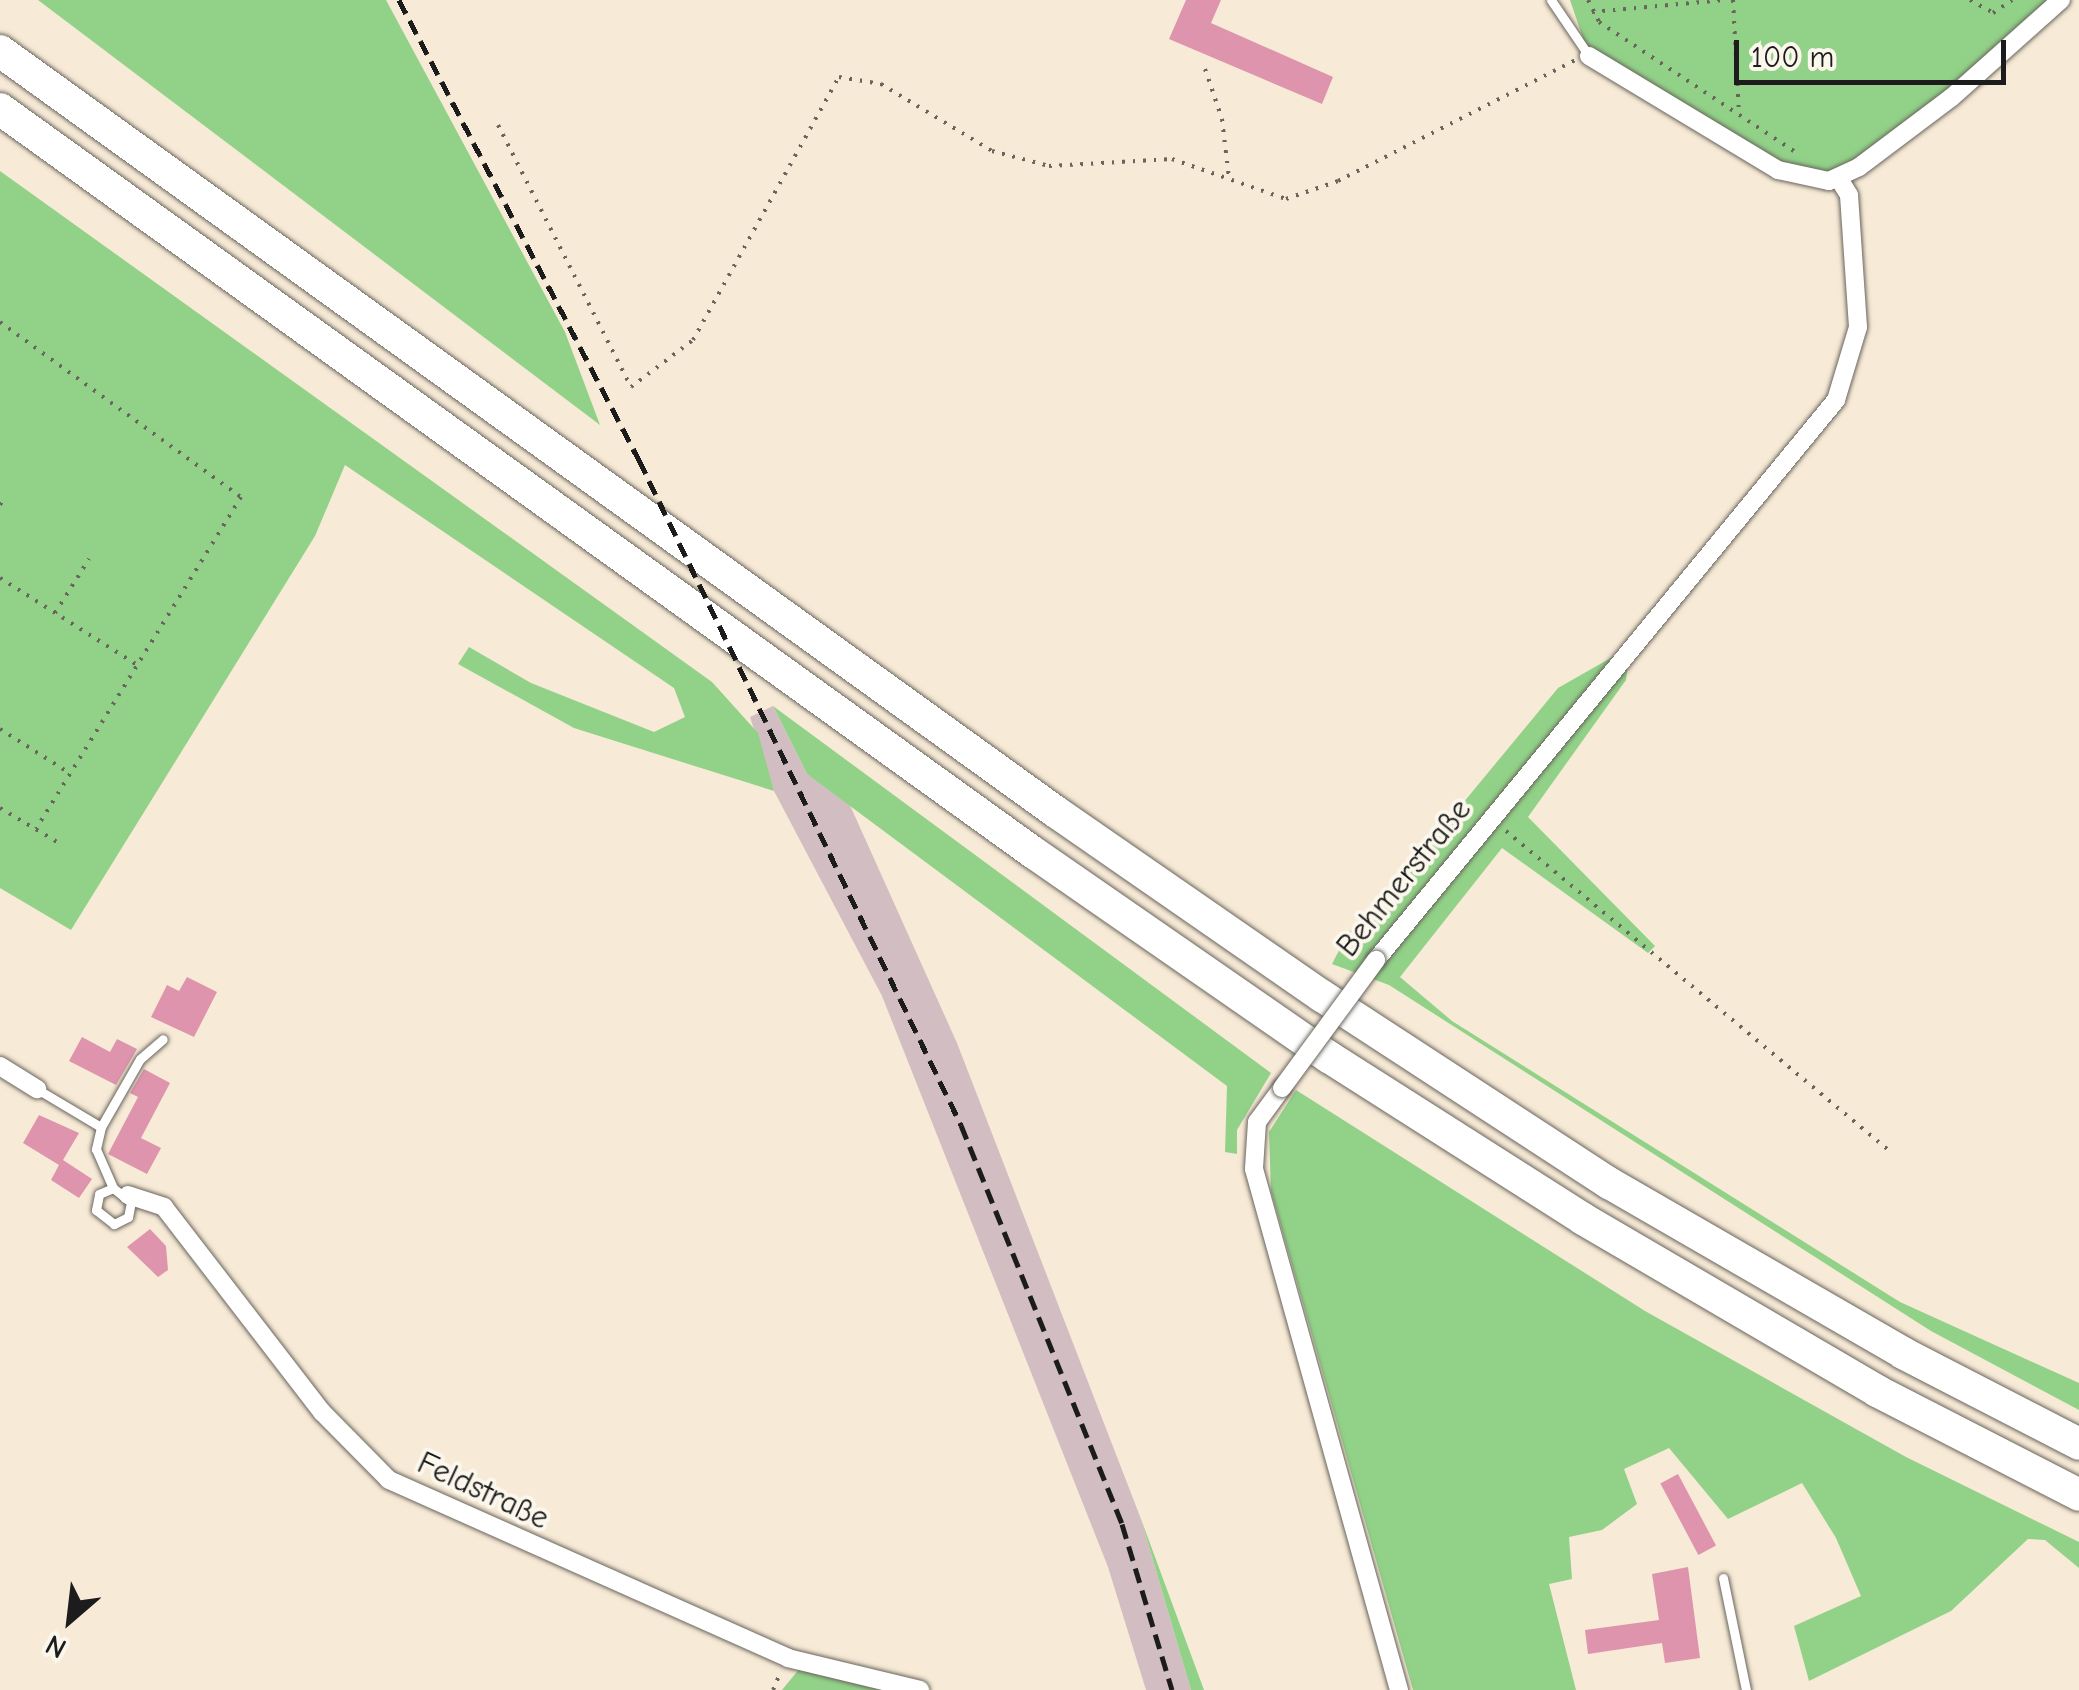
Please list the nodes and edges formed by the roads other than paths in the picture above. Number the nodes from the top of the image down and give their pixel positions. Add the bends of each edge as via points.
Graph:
1 (1551, 0) edge
2 (2061, 0) edge
3 (0, 50) edge
4 (1588, 56) joint
5 (0, 108) edge
6 (1834, 180) junction
7 (163, 1039) dead end
8 (0, 1066) edge
9 (37, 1089) joint
10 (101, 1127) junction
11 (120, 1191) joint
12 (2079, 1444) edge
13 (2079, 1496) edge
14 (1723, 1578) dead end
15 (920, 1690) edge
16 (1400, 1690) edge
17 (1746, 1690) edge

1 - 4 lane
2 - 6 street via 2012,50
3 - 12 highway via 1056,812 1322,996 1609,1183 1903,1353
4 - 6 street via 1778,170
5 - 13 highway via 1018,842 1328,1057 1582,1219 1877,1392
6 - 16 street, Behmerstraße, bridge via 1849,194 1858,327 1836,400 1376,960 1257,1122 1254,1169
7 - 10 lane via 140,1059
8 - 9 street
9 - 10 lane
10 - 11 lane via 96,1150
11 - 15 street, Feldstraße via 164,1208 322,1412 390,1480 788,1658
14 - 17 lane

